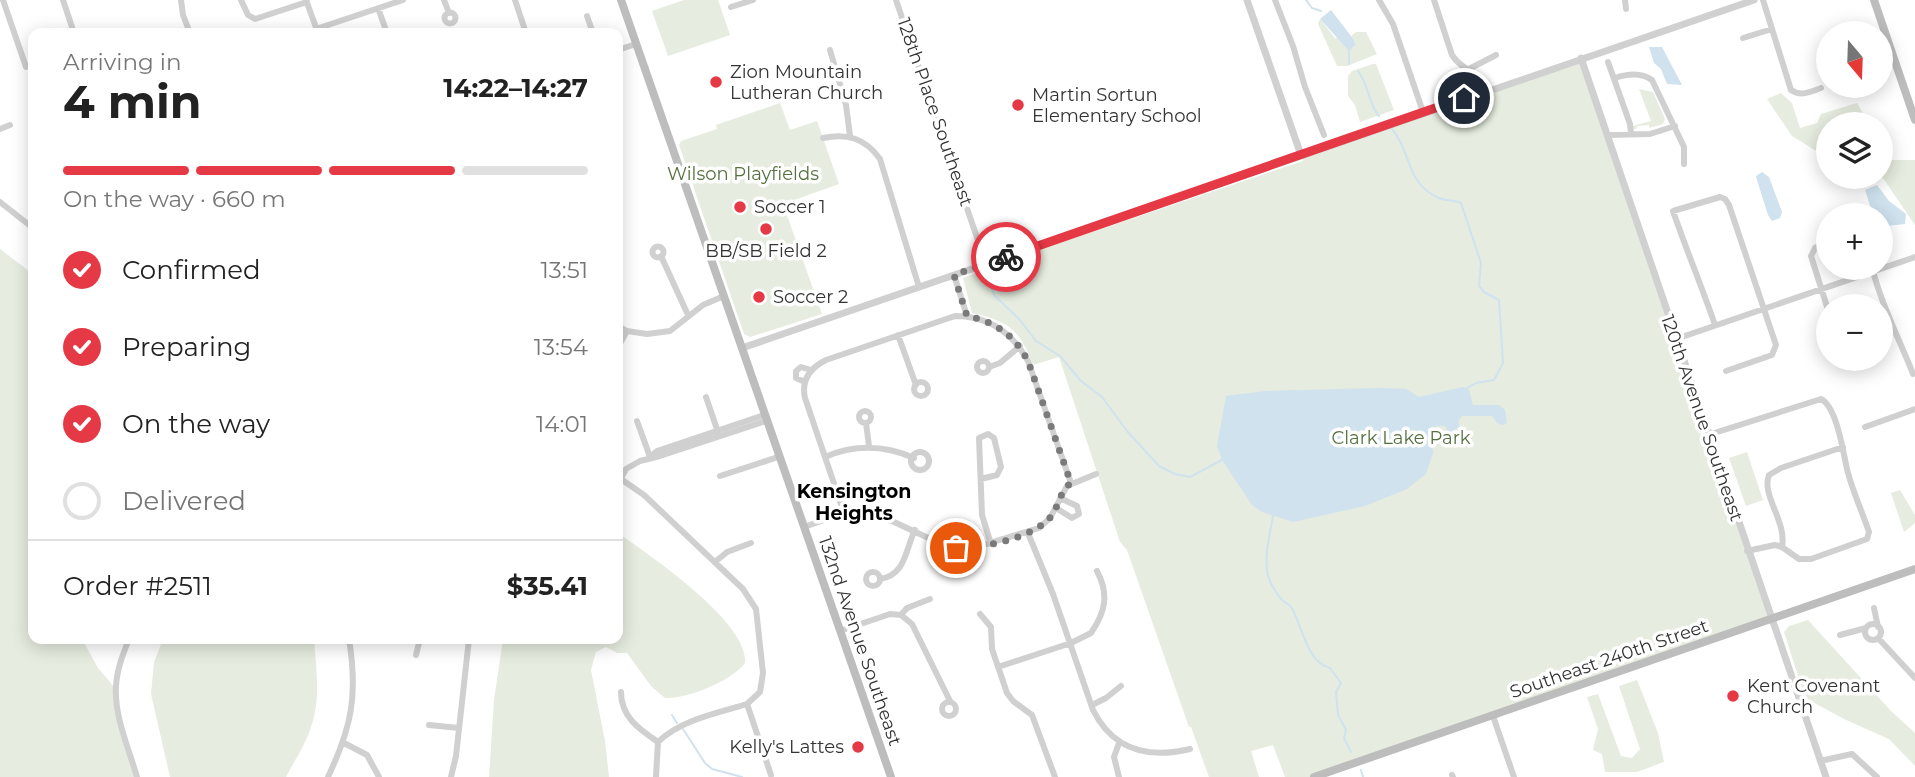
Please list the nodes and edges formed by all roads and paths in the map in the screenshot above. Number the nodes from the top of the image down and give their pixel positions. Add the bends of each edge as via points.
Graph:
1 (3, 0) edge
2 (63, 0) edge
3 (181, 0) edge
4 (241, 0) edge
5 (403, 0) edge
6 (444, 0) edge
7 (516, 0) edge
8 (621, 0) edge
9 (752, 0) edge
10 (896, 0) edge
11 (1247, 0) edge
12 (1275, 0) edge
13 (1379, 0) edge
14 (1434, 0) edge
15 (1625, 0) edge
16 (1754, 0) edge
17 (1763, 0) edge
18 (1874, 0) edge
19 (307, 1) edge
20 (731, 7) dead end
21 (379, 8) junction
22 (1626, 9) dead end
23 (449, 13) dead end
24 (587, 16) dead end
25 (72, 28) edge
26 (188, 28) edge
27 (316, 28) edge
28 (325, 28) edge
29 (385, 28) edge
30 (524, 28) edge
31 (591, 28) edge
32 (1772, 29) junction
33 (1743, 38) dead end
34 (636, 44) junction
35 (623, 48) edge
36 (830, 50) dead end
37 (1496, 55) dead end
38 (1581, 58) junction
39 (1608, 62) dead end
40 (26, 67) dead end
41 (1469, 69) junction
42 (1615, 78) junction
43 (1816, 90) edge
44 (1484, 91) junction
45 (1423, 112) junction
46 (1915, 120) edge
47 (10, 125) dead end
48 (1675, 126) junction
49 (0, 129) edge
50 (1631, 134) junction
51 (1324, 135) dead end
52 (1607, 135) junction
53 (850, 136) junction
54 (822, 138) dead end
55 (1301, 155) junction
56 (1684, 164) dead end
57 (0, 202) edge
58 (28, 225) edge
59 (1816, 249) edge
60 (661, 256) dead end
61 (1915, 257) edge
62 (986, 264) junction
63 (1893, 264) edge
64 (954, 275) junction
65 (1816, 276) edge
66 (1818, 280) edge
67 (1847, 280) edge
68 (1875, 280) edge
69 (919, 287) junction
70 (1821, 289) junction
71 (1823, 294) edge
72 (724, 296) junction
73 (1765, 308) junction
74 (688, 315) junction
75 (967, 316) junction
76 (1715, 325) junction
77 (623, 329) edge
78 (627, 331) junction
79 (898, 335) junction
80 (623, 338) edge
81 (1676, 339) junction
82 (1020, 346) junction
83 (742, 348) junction
84 (989, 367) dead end
85 (1726, 371) dead end
86 (1913, 374) dead end
87 (808, 376) junction
88 (916, 385) dead end
89 (706, 397) dead end
90 (1915, 410) edge
91 (765, 418) junction
92 (637, 421) dead end
93 (866, 423) dead end
94 (1865, 427) dead end
95 (718, 434) junction
96 (1708, 435) junction
97 (869, 446) junction
98 (1843, 447) junction
99 (650, 457) junction
100 (778, 457) junction
101 (825, 457) junction
102 (914, 458) dead end
103 (623, 473) edge
104 (1096, 474) dead end
105 (720, 476) dead end
106 (981, 478) junction
107 (623, 480) edge
108 (1071, 483) junction
109 (1060, 498) junction
110 (1056, 508) junction
111 (844, 513) junction
112 (804, 527) junction
113 (915, 530) junction
114 (1028, 533) junction
115 (751, 543) dead end
116 (991, 544) junction
117 (1782, 547) junction
118 (1747, 551) junction
119 (715, 562) junction
120 (1915, 569) edge
121 (1097, 571) dead end
122 (880, 579) dead end
123 (930, 599) dead end
124 (1874, 608) dead end
125 (980, 614) dead end
126 (901, 615) junction
127 (1771, 619) junction
128 (1878, 627) junction
129 (1866, 628) junction
130 (840, 631) junction
131 (1840, 635) dead end
132 (1878, 638) junction
133 (1070, 643) junction
134 (127, 644) edge
135 (350, 644) edge
136 (419, 644) edge
137 (468, 644) edge
138 (416, 655) dead end
139 (998, 667) junction
140 (1915, 678) edge
141 (1121, 686) dead end
142 (621, 692) dead end
143 (950, 701) dead end
144 (747, 704) junction
145 (1092, 705) junction
146 (1493, 716) junction
147 (429, 725) dead end
148 (459, 728) junction
149 (344, 743) junction
150 (658, 743) junction
151 (1119, 743) junction
152 (1190, 749) dead end
153 (1820, 761) junction
154 (771, 775) dead end
155 (137, 777) edge
156 (328, 777) edge
157 (379, 777) edge
158 (451, 777) edge
159 (656, 777) edge
160 (891, 777) edge
161 (1055, 777) edge
162 (1119, 777) edge
163 (1314, 777) edge
164 (1514, 777) edge
165 (1826, 777) edge
166 (1877, 777) edge

1 - 40 street
2 - 25 street
3 - 26 street
4 - 19 street via 249,17 260,18
5 - 21 street
6 - 23 street
7 - 30 street
8 - 34 main road, 132nd Avenue Southeast
9 - 20 street
10 - 62 street, 128th Place Southeast
11 - 55 street
12 - 51 street
13 - 45 street via 1393,24
14 - 41 street via 1452,55
15 - 22 street
16 - 38 street
17 - 32 street
18 - 46 main road
19 - 27 street
21 - 28 street
21 - 29 street
24 - 31 street
32 - 33 street
32 - 43 street via 1791,90 1804,94
34 - 35 street
34 - 72 main road, 132nd Avenue Southeast
36 - 53 street
37 - 41 street
38 - 44 street
38 - 52 street, 120th Avenue Southeast
39 - 42 street
41 - 44 street
42 - 48 street via 1647,76 1657,86
42 - 50 street
44 - 45 street
45 - 55 street
47 - 49 street
48 - 50 street
48 - 56 street via 1684,147
50 - 52 street
52 - 81 street, 120th Avenue Southeast
53 - 54 street
53 - 69 street via 880,159
55 - 62 street
57 - 58 street
59 - 65 street via 1811,252
60 - 74 street
61 - 63 street
62 - 64 street
64 - 69 street
64 - 75 street
66 - 70 street
67 - 70 street
68 - 86 street
69 - 83 street
70 - 71 street
70 - 73 street
72 - 74 street
72 - 83 main road, 132nd Avenue Southeast
73 - 76 street
73 - 76 street via 1729,205 1720,197 1673,211
73 - 85 street via 1775,351
74 - 78 street via 677,327 660,333
75 - 79 street
75 - 82 street via 1006,331
76 - 81 street
77 - 78 street
78 - 80 street
79 - 87 street via 826,360
79 - 88 street
81 - 96 street, 120th Avenue Southeast
82 - 84 street
82 - 108 street
83 - 91 main road, 132nd Avenue Southeast
87 - 87 street via 801,367 796,371 796,378
87 - 101 street via 805,398
89 - 95 street
90 - 94 street
91 - 95 street
91 - 100 main road, 132nd Avenue Southeast
92 - 99 street
93 - 97 street
95 - 99 street
96 - 98 street via 1816,399 1828,405
96 - 118 street, 120th Avenue Southeast
97 - 101 street
97 - 102 street
98 - 117 street via 1781,468 1768,477 1783,527
98 - 117 street via 1868,537 1811,559 1799,559
99 - 103 street
100 - 105 street
100 - 112 main road, 132nd Avenue Southeast
101 - 111 street
104 - 108 street
106 - 106 street via 997,475 1001,467 994,438 988,434 979,438
106 - 116 street via 982,515
107 - 119 street
108 - 109 street
109 - 110 street
109 - 110 street via 1077,506 1079,514 1072,518
110 - 114 street via 1046,522
111 - 112 street
111 - 113 street via 869,514
112 - 130 main road, 132nd Avenue Southeast
113 - 116 street via 956,548
113 - 122 street via 901,568
114 - 116 street
114 - 133 street
115 - 119 street
117 - 118 street
118 - 127 street, 120th Avenue Southeast
119 - 144 street via 750,597 757,614 763,681 760,692
120 - 127 main road, Southeast 240th Street
121 - 133 street via 1105,588 1104,605 1091,633
123 - 126 street
124 - 128 street
125 - 139 street via 991,627
126 - 130 street via 890,614
126 - 143 street via 912,624
127 - 146 main road, Southeast 240th Street
127 - 153 street, 120th Avenue Southeast
128 - 129 street
128 - 132 street
129 - 131 street
129 - 132 street via 1867,638
130 - 160 main road, 132nd Avenue Southeast
132 - 140 street
133 - 139 street
133 - 145 street
134 - 155 street via 115,688
135 - 149 street via 353,698
136 - 138 street
137 - 148 street
139 - 161 street via 1010,697 1034,718
141 - 145 street
142 - 150 street via 631,722
144 - 150 street via 669,731
144 - 154 street
145 - 151 street via 1101,724
146 - 163 main road, Southeast 240th Street
146 - 164 street
147 - 148 street
148 - 158 street
149 - 156 street
149 - 157 street via 367,755
150 - 159 street
151 - 152 street via 1150,752
151 - 162 street via 1114,762
153 - 165 street, 120th Avenue Southeast
153 - 166 street via 1852,754

